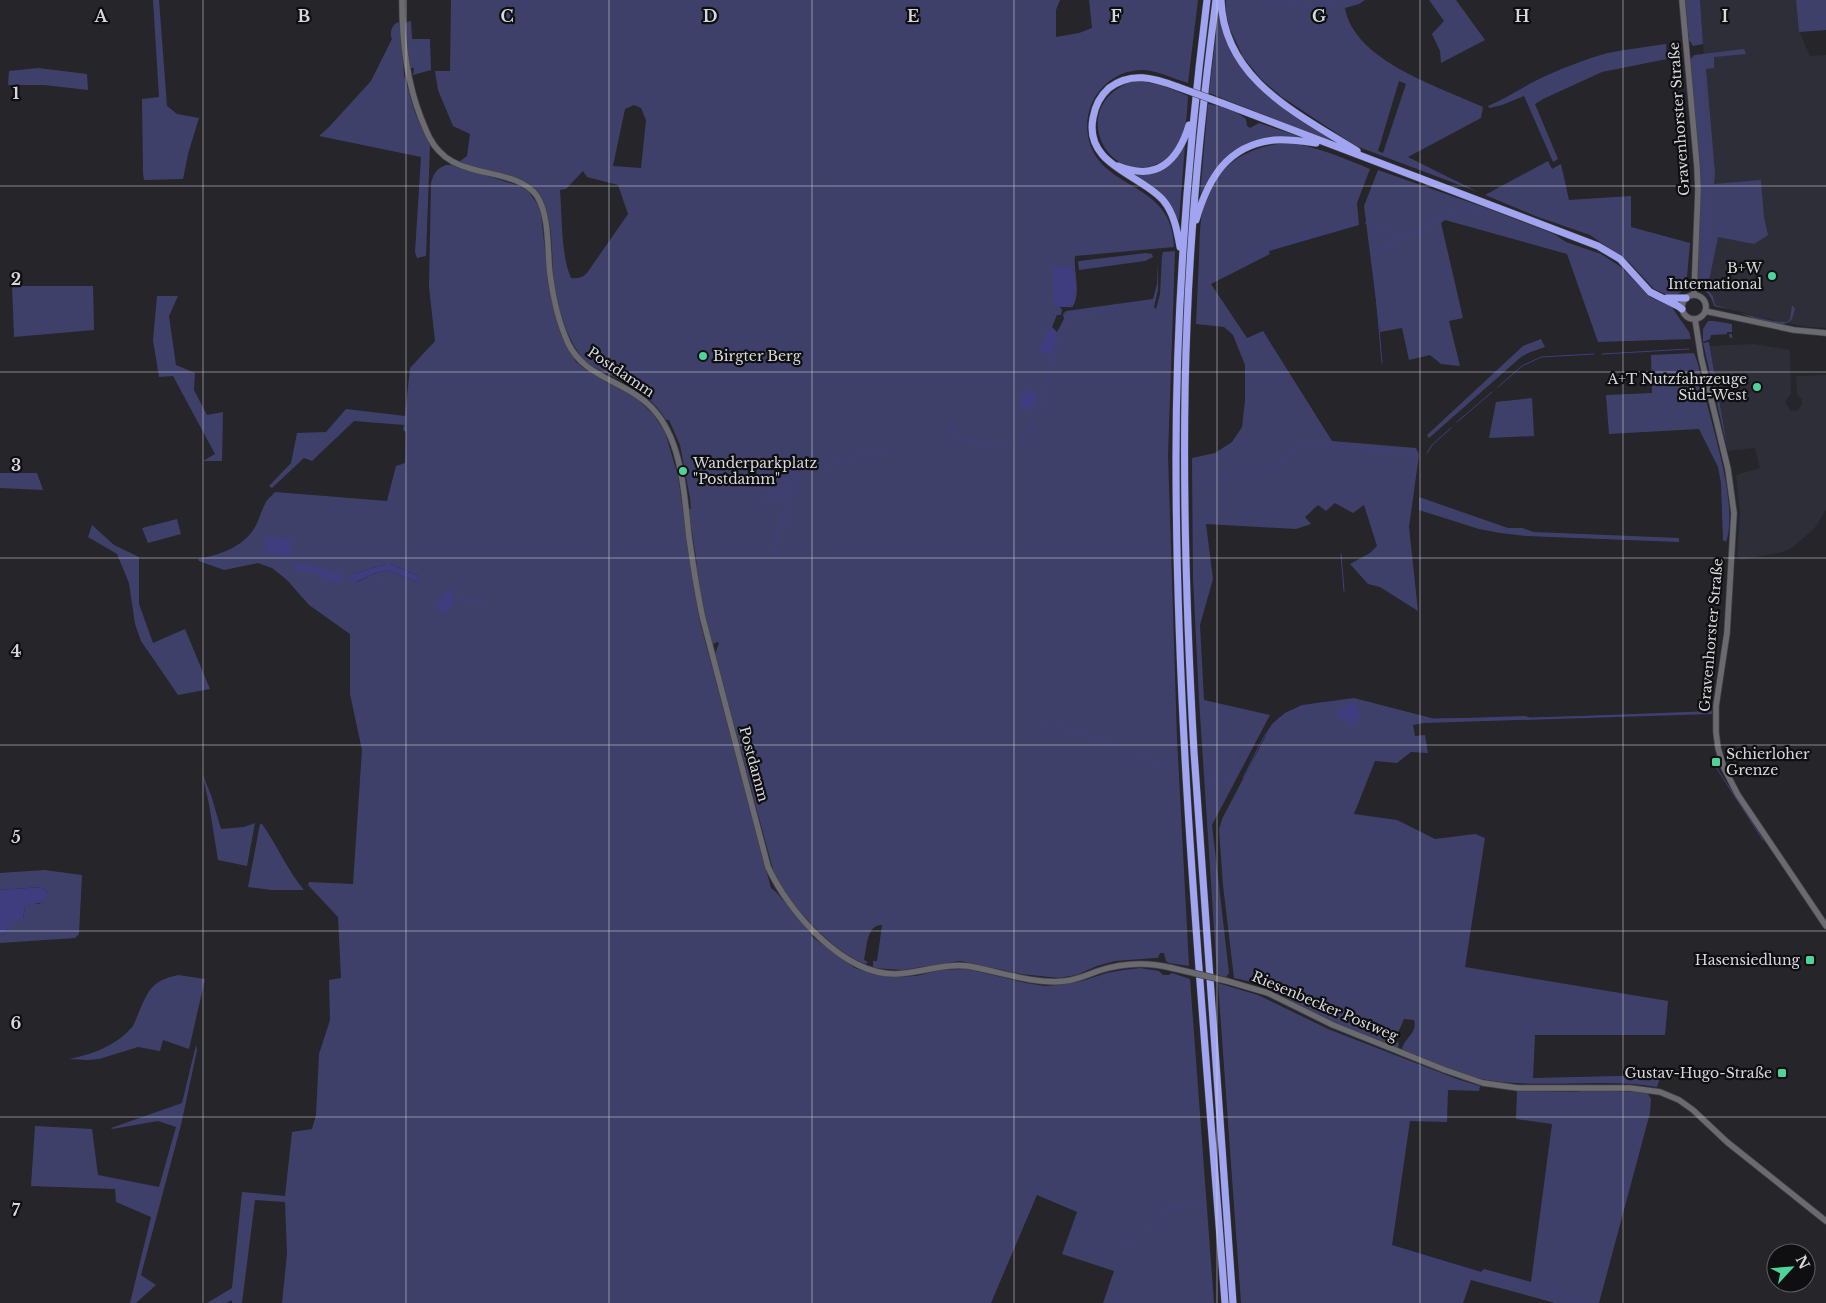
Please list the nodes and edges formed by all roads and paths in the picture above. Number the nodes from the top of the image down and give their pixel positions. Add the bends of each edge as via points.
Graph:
1 (402, 0) edge
2 (1207, 0) edge
3 (1216, 0) edge
4 (1221, 0) edge
5 (1682, 0) edge
6 (1194, 110) junction
7 (1326, 144) junction
8 (1367, 158) junction
9 (1110, 162) junction
10 (1192, 233) junction
11 (1181, 242) junction
12 (1690, 297) junction
13 (1663, 298) junction
14 (1682, 309) junction
15 (1705, 311) junction
16 (1695, 319) junction
17 (1826, 333) edge
18 (776, 884) joint
19 (1826, 926) edge
20 (1826, 1221) edge
21 (1225, 1303) edge
22 (1233, 1303) edge

1 - 18 street, Postdamm via 407,73 433,144 447,158 462,166 514,181 536,194 543,213 556,304 568,343 590,370 640,396 658,414 668,431 681,476 703,619 768,867
2 - 6 highway
3 - 10 highway
4 - 8 highway via 1228,38 1242,66 1252,77 1277,99
5 - 12 street, Gravenhorster Straße via 1698,190
6 - 9 highway via 1183,143 1170,162 1144,171
6 - 11 highway
7 - 8 highway
7 - 9 highway, bridge via 1178,87 1137,77 1123,80 1106,91 1097,103 1092,126 1098,148
7 - 10 highway via 1274,140 1235,154 1208,184
8 - 13 highway via 1598,246 1620,260 1650,292
9 - 11 highway via 1164,201
10 - 22 highway via 1184,456 1189,665
11 - 21 highway via 1176,456 1180,636 1191,838
12 - 13 highway
12 - 14 street
12 - 15 street via 1698,296 1703,300
13 - 14 highway
14 - 16 street via 1688,318
15 - 16 street
15 - 17 street via 1784,328
16 - 19 street, Gravenhorster Straße via 1728,469 1734,513 1727,634 1716,706 1718,748 1738,796
18 - 20 street, Riesenbecker Postweg, bridge via 830,947 855,964 871,970 895,974 966,966 1056,982 1074,980 1123,964 1162,965 1268,993 1333,1025 1483,1083 1518,1088 1630,1088 1660,1092 1694,1110 1734,1148

